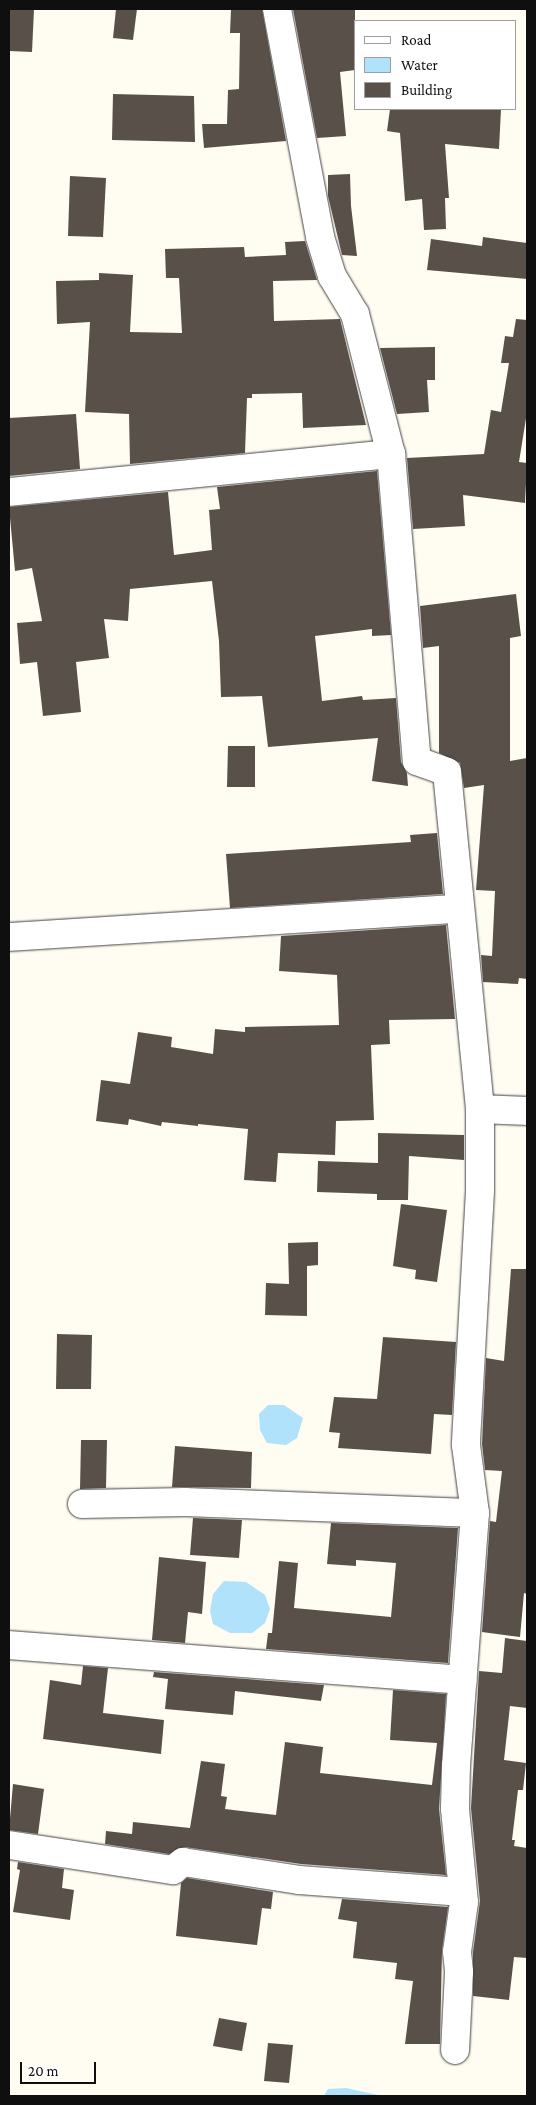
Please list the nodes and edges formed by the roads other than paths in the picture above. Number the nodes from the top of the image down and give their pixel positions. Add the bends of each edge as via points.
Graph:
1 (277, 9) edge
2 (391, 454) junction
3 (9, 492) edge
4 (459, 910) junction
5 (9, 937) edge
6 (480, 1109) junction
7 (527, 1111) edge
8 (82, 1504) dead end
9 (474, 1513) junction
10 (9, 1645) edge
11 (463, 1680) junction
12 (9, 1845) edge
13 (463, 1892) junction
14 (455, 2050) dead end

1 - 2 street via 320,237 332,276 355,314
2 - 3 street
2 - 4 street via 417,761 447,772
4 - 5 street
4 - 6 street
6 - 7 street
6 - 9 street via 480,1191 466,1446
8 - 9 street via 185,1502
9 - 11 street
10 - 11 street
11 - 13 street via 455,1809
12 - 13 street via 173,1870 183,1862 299,1880
13 - 14 street via 456,1952 459,1972

